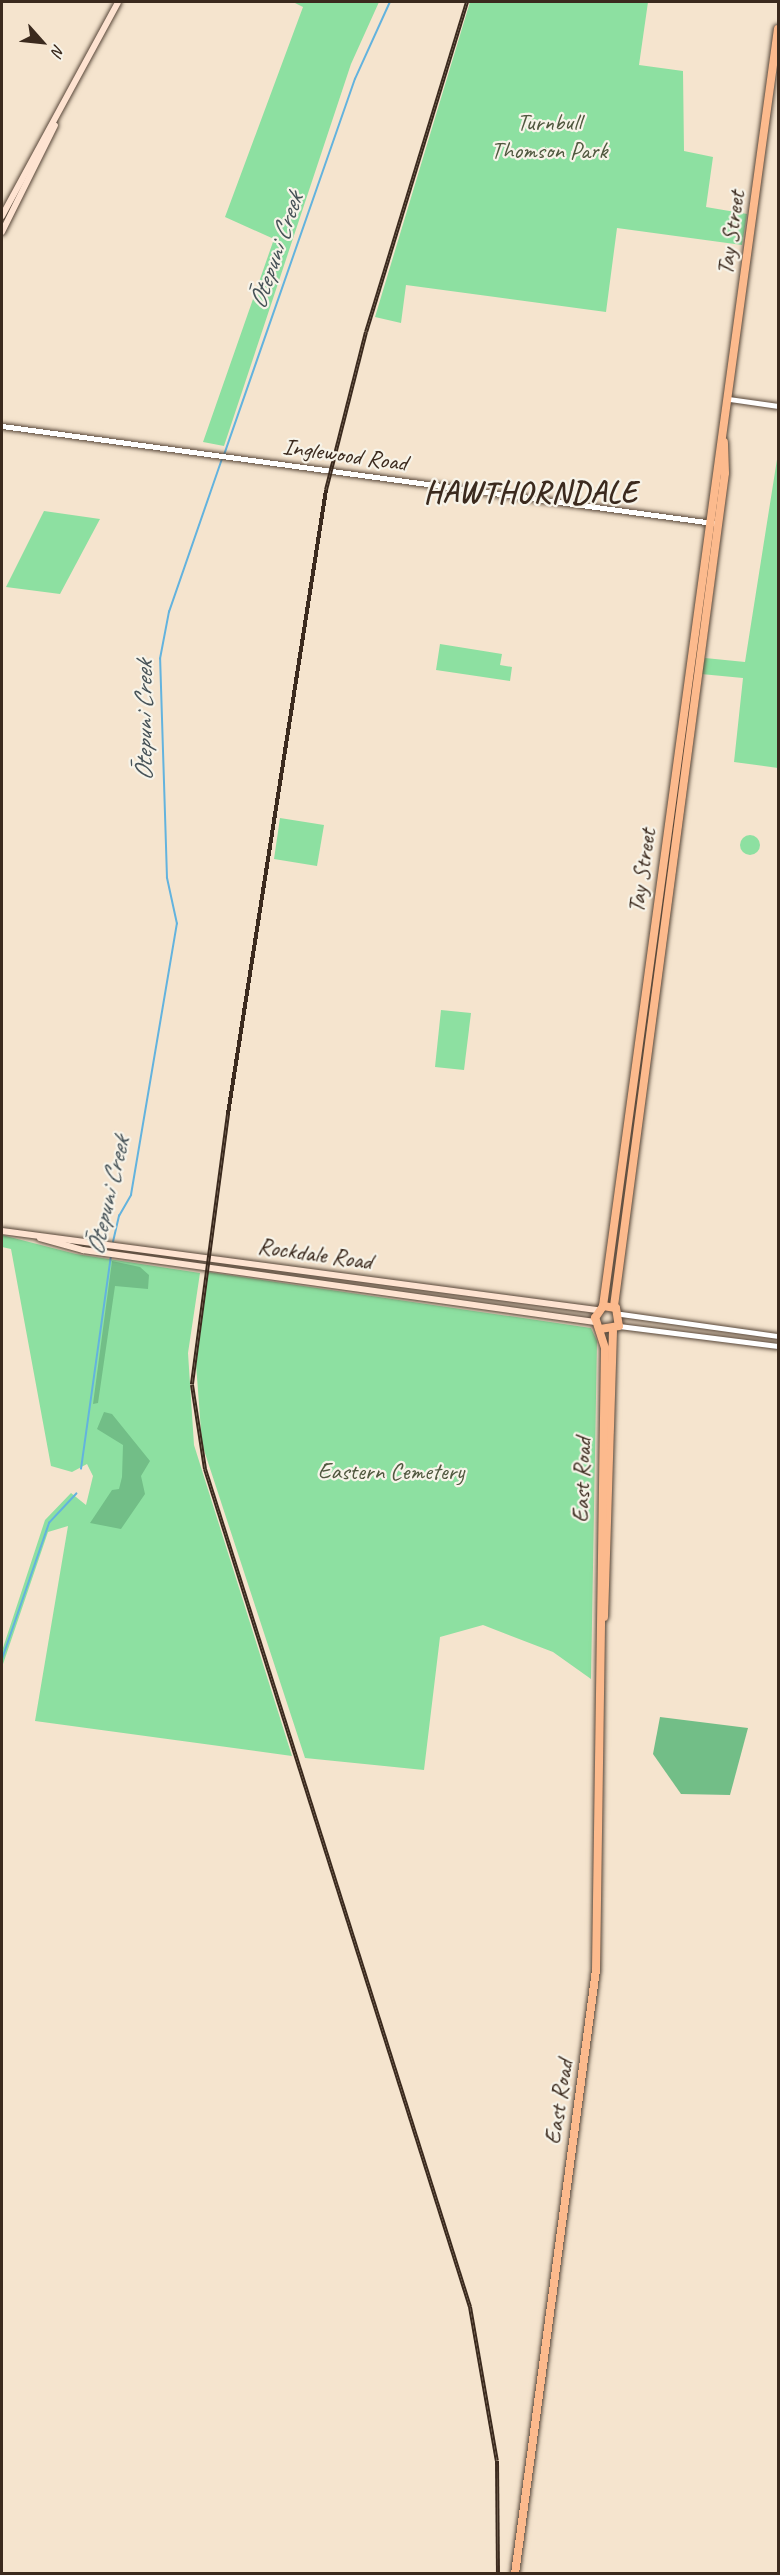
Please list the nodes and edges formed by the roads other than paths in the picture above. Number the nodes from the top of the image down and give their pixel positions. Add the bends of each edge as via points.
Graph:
1 (118, 2) edge
2 (778, 29) edge
3 (57, 118) junction
4 (2, 216) edge
5 (2, 232) edge
6 (729, 399) junction
7 (778, 406) edge
8 (2, 426) edge
9 (714, 523) junction
10 (697, 609) junction
11 (707, 610) junction
12 (686, 692) junction
13 (695, 693) junction
14 (2, 1231) edge
15 (28, 1234) junction
16 (397, 1284) junction
17 (396, 1292) junction
18 (614, 1306) junction
19 (600, 1308) junction
20 (621, 1314) junction
21 (595, 1322) junction
22 (616, 1328) junction
23 (600, 1329) junction
24 (778, 1336) edge
25 (778, 1346) edge
26 (601, 1633) junction
27 (515, 2574) edge

1 - 3 main road
2 - 6 highway, Tay Street
3 - 4 main road
3 - 5 main road
6 - 7 street
6 - 9 highway, Tay Street
8 - 9 street, Inglewood Road
9 - 10 highway, Tay Street
9 - 11 highway, Tay Street
10 - 11 highway
10 - 12 highway, Tay Street
11 - 13 highway, Tay Street
12 - 13 highway
12 - 19 highway, Tay Street
13 - 18 highway, Tay Street
14 - 15 main road, Rockdale Road
15 - 16 main road, Rockdale Road
15 - 17 main road, Rockdale Road via 115,1254
16 - 17 main road
16 - 19 main road, Rockdale Road
17 - 21 main road, Rockdale Road
18 - 19 highway
18 - 20 highway
19 - 21 highway
20 - 22 highway
20 - 24 street
21 - 23 highway
22 - 23 highway
22 - 25 street
22 - 26 highway, East Road
23 - 26 highway, East Road via 605,1348
26 - 27 highway, East Road via 596,1970

